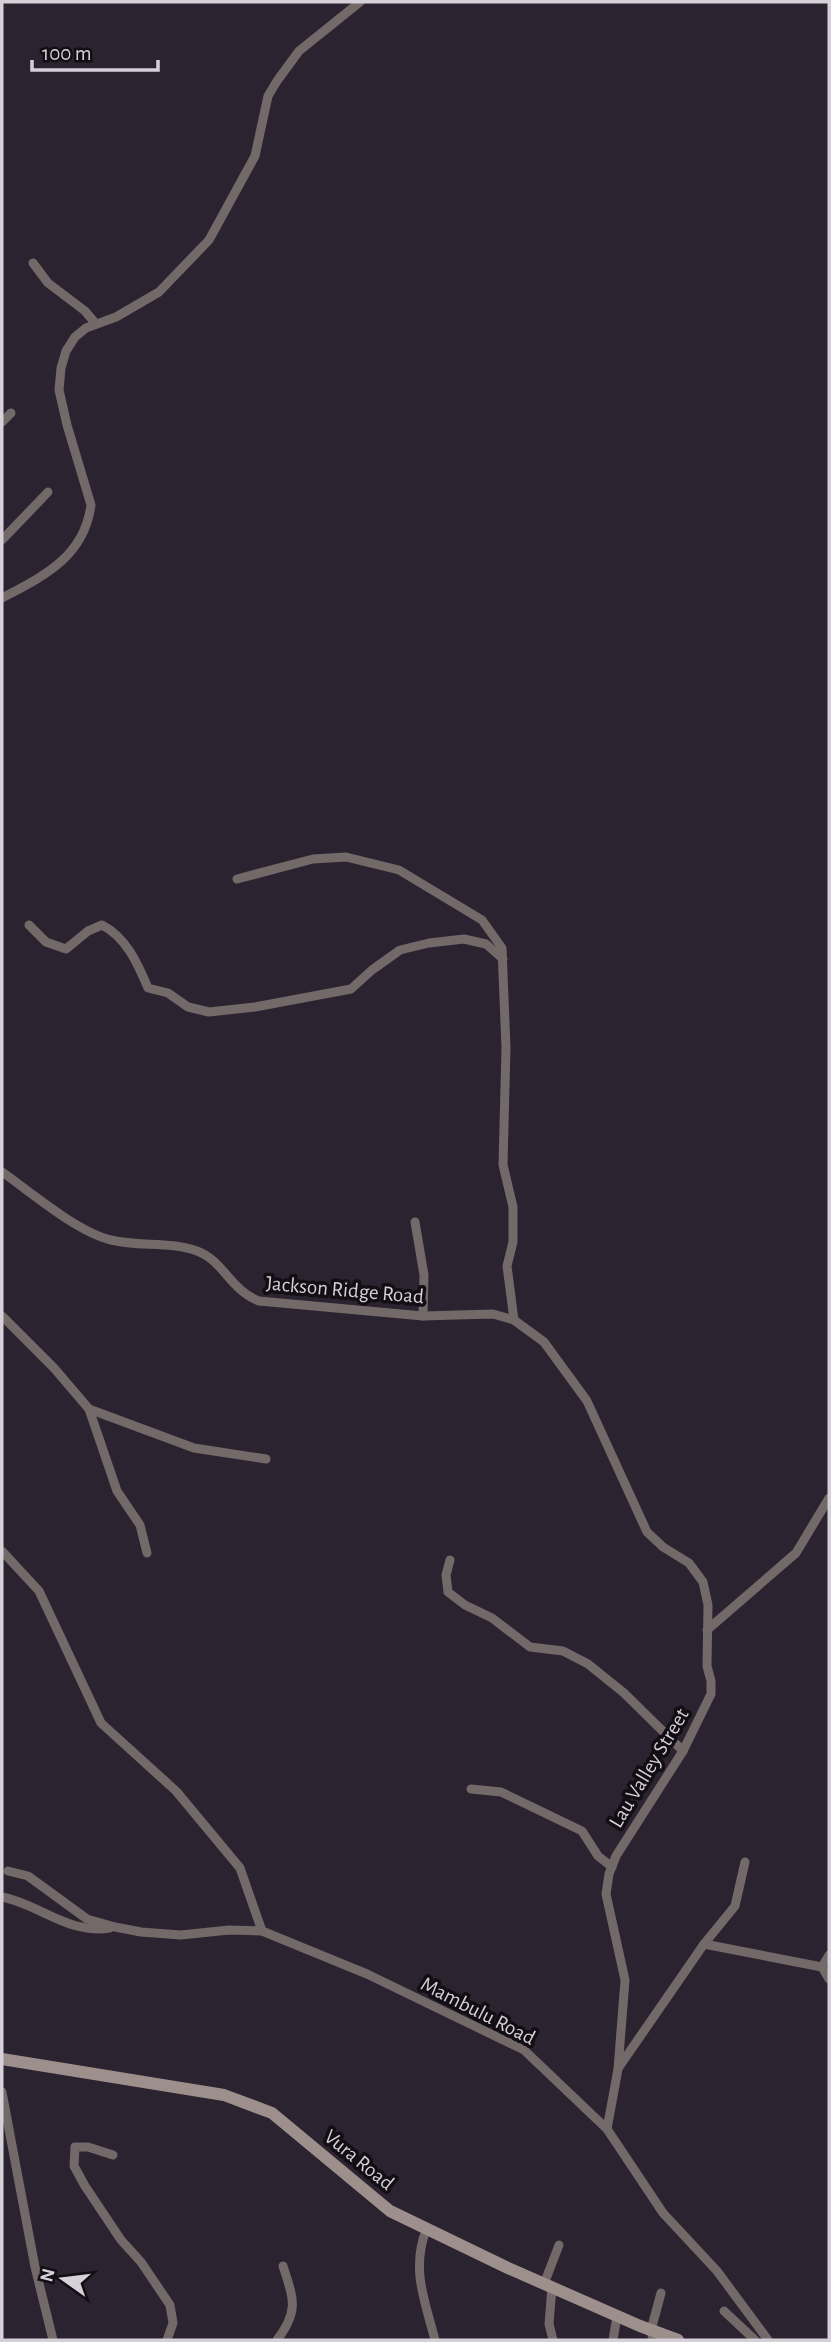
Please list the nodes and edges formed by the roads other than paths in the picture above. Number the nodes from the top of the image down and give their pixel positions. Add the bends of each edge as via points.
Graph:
1 (360, 2) edge
2 (33, 263) dead end
3 (96, 324) junction
4 (11, 413) dead end
5 (2, 422) edge
6 (48, 492) dead end
7 (2, 540) edge
8 (2, 598) edge
9 (237, 879) dead end
10 (29, 925) dead end
11 (503, 959) junction
12 (2, 1172) edge
13 (415, 1223) dead end
14 (2, 1316) edge
15 (424, 1316) junction
16 (514, 1320) junction
17 (89, 1409) junction
18 (266, 1459) dead end
19 (829, 1498) edge
20 (2, 1551) edge
21 (147, 1553) dead end
22 (450, 1560) dead end
23 (707, 1630) junction
24 (683, 1751) junction
25 (471, 1789) dead end
26 (745, 1862) dead end
27 (612, 1867) junction
28 (8, 1871) dead end
29 (2, 1897) edge
30 (115, 1927) junction
31 (262, 1931) junction
32 (704, 1944) junction
33 (829, 1955) edge
34 (822, 1967) junction
35 (829, 1979) edge
36 (2, 2059) edge
37 (618, 2069) junction
38 (2, 2092) edge
39 (607, 2129) junction
40 (113, 2155) dead end
41 (426, 2230) junction
42 (559, 2245) dead end
43 (283, 2266) dead end
44 (548, 2286) junction
45 (661, 2293) dead end
46 (724, 2311) dead end
47 (617, 2316) junction
48 (652, 2335) edge
49 (53, 2340) edge
50 (167, 2340) edge
51 (277, 2340) edge
52 (435, 2340) edge
53 (552, 2340) edge
54 (613, 2340) edge
55 (678, 2340) edge
56 (755, 2340) edge
57 (768, 2340) edge

1 - 3 street via 299,51 276,81 268,96 255,156 209,240 159,292
2 - 3 street via 48,283
3 - 8 street via 75,337 66,351 59,390 91,505 89,517 76,547 48,574
4 - 5 street
6 - 7 street
9 - 11 street via 313,859 346,857 399,870 482,920 502,948
10 - 11 street via 46,942 66,949 102,925 137,961 148,988 209,1012 351,989 400,950 429,943 464,939 486,944
11 - 16 street via 503,1165 513,1207 513,1242 507,1266
12 - 15 street, Jackson Ridge Road via 91,1233 113,1241 164,1243 197,1252 214,1261 240,1291 258,1301
13 - 15 street via 424,1275
14 - 17 street
15 - 16 street, Jackson Ridge Road via 493,1314
16 - 23 street, Lau Valley Street via 544,1342 587,1401 647,1532 689,1563 702,1582 708,1605
17 - 18 street via 194,1448
17 - 21 street via 117,1490 140,1525
19 - 23 street via 796,1553
20 - 31 street via 39,1591 101,1723 176,1791 240,1868
22 - 24 street via 448,1592 530,1647 563,1651 588,1664
23 - 24 street, Lau Valley Street via 711,1695
24 - 27 street, Lau Valley Street
25 - 27 street via 501,1792 582,1831 598,1856
26 - 32 street via 734,1906
27 - 37 street, Lau Valley Street via 606,1894 625,1980
28 - 30 street via 28,1876 87,1919
29 - 30 street via 81,1927
30 - 31 street via 181,1935
31 - 39 street, Mambulu Road via 367,1974 524,2050
32 - 34 street
32 - 37 street
33 - 34 street
34 - 35 street
36 - 41 street, Vura Road via 224,2095 272,2113 390,2211
37 - 39 street, Lau Valley Street
38 - 49 street
39 - 57 street, Mambulu Road via 663,2213 717,2271
40 - 50 street via 75,2147 74,2166 170,2305 173,2323
41 - 44 street, Vura Road
41 - 52 street via 418,2270
42 - 44 street
43 - 51 street via 294,2300
44 - 47 street, Vura Road
44 - 53 street
45 - 48 street
46 - 56 street
47 - 48 street, Vura Road
47 - 54 street
48 - 55 street, Vura Road

